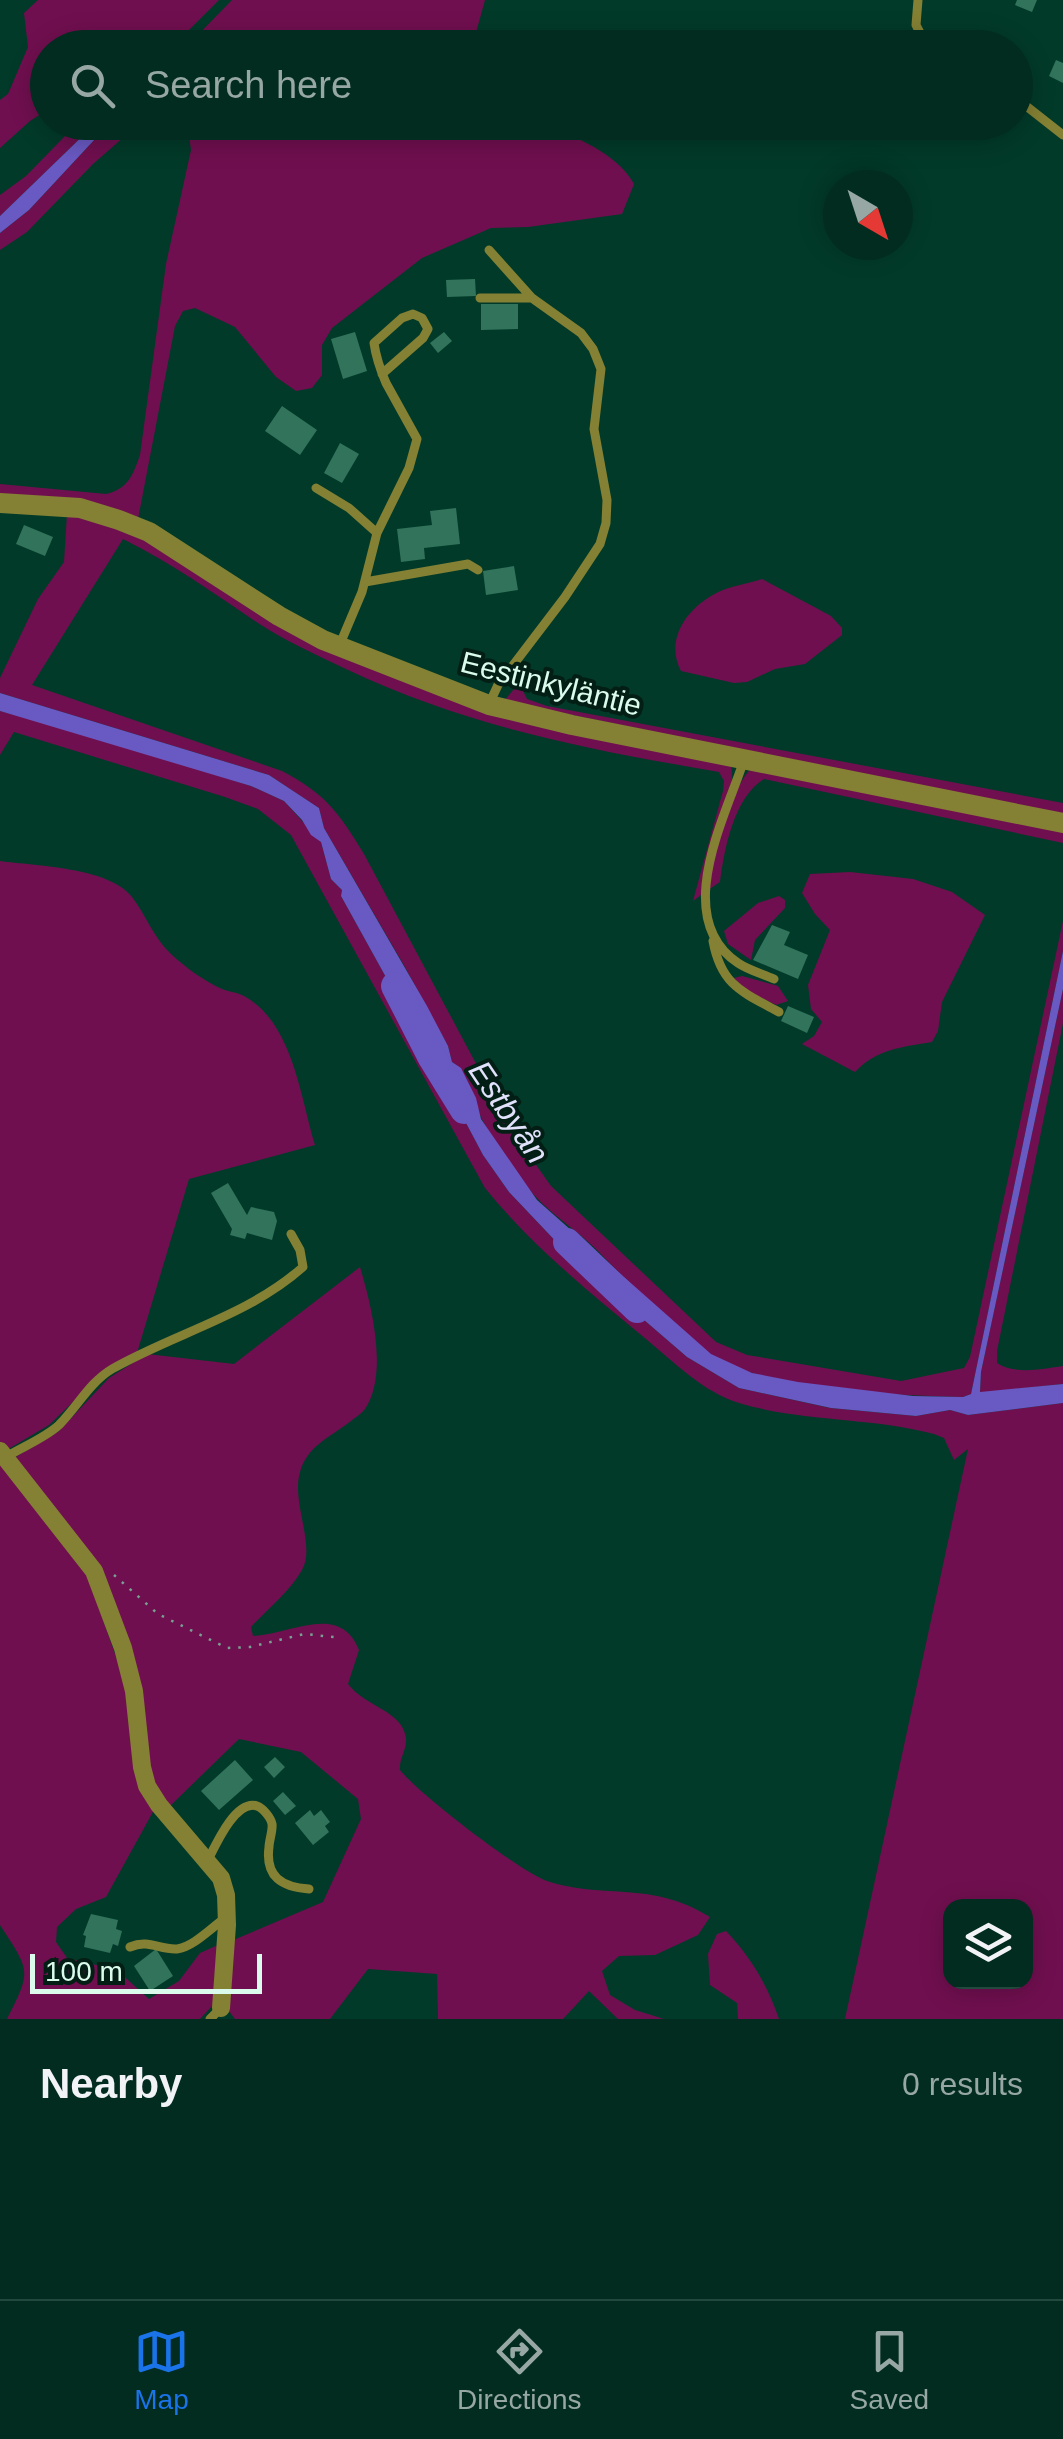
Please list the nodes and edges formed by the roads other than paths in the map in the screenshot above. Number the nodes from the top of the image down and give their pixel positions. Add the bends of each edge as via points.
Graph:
1 (918, 0) edge
2 (918, 30) edge
3 (1033, 111) edge
4 (1063, 135) edge
5 (489, 250) dead end
6 (480, 298) dead end
7 (532, 298) junction
8 (382, 374) junction
9 (316, 488) dead end
10 (0, 503) edge
11 (377, 533) junction
12 (478, 570) dead end
13 (365, 582) junction
14 (339, 647) junction
15 (489, 705) junction
16 (744, 760) junction
17 (1063, 824) edge
18 (713, 938) junction
19 (774, 978) dead end
20 (778, 1012) dead end
21 (291, 1234) dead end
22 (3, 1454) edge
23 (208, 1860) junction
24 (309, 1890) dead end
25 (226, 1917) junction
26 (130, 1947) dead end
27 (220, 2016) edge

1 - 2 lane
3 - 4 lane
5 - 7 lane
6 - 7 lane
7 - 15 lane via 581,333 601,369 594,429 606,522 600,544
8 - 8 lane via 374,343 402,318 422,318 428,329 423,338
8 - 11 lane via 417,439
9 - 11 lane
10 - 14 street, Eestinkyläntie via 80,508 149,532
11 - 13 lane
12 - 13 lane via 468,564
13 - 14 lane
14 - 15 street, Eestinkyläntie
15 - 16 street, Eestinkyläntie
16 - 17 street, Eestinkyläntie
16 - 18 lane via 706,872 704,902
18 - 19 lane via 738,964
18 - 20 lane via 727,980
21 - 22 lane via 303,1267 283,1285 108,1372 56,1428
22 - 23 street via 94,1571 130,1677 147,1786
23 - 24 lane via 230,1820 254,1805 272,1824 267,1861 273,1876 288,1888
23 - 25 street via 221,1878
25 - 26 lane via 185,1946
25 - 27 street

